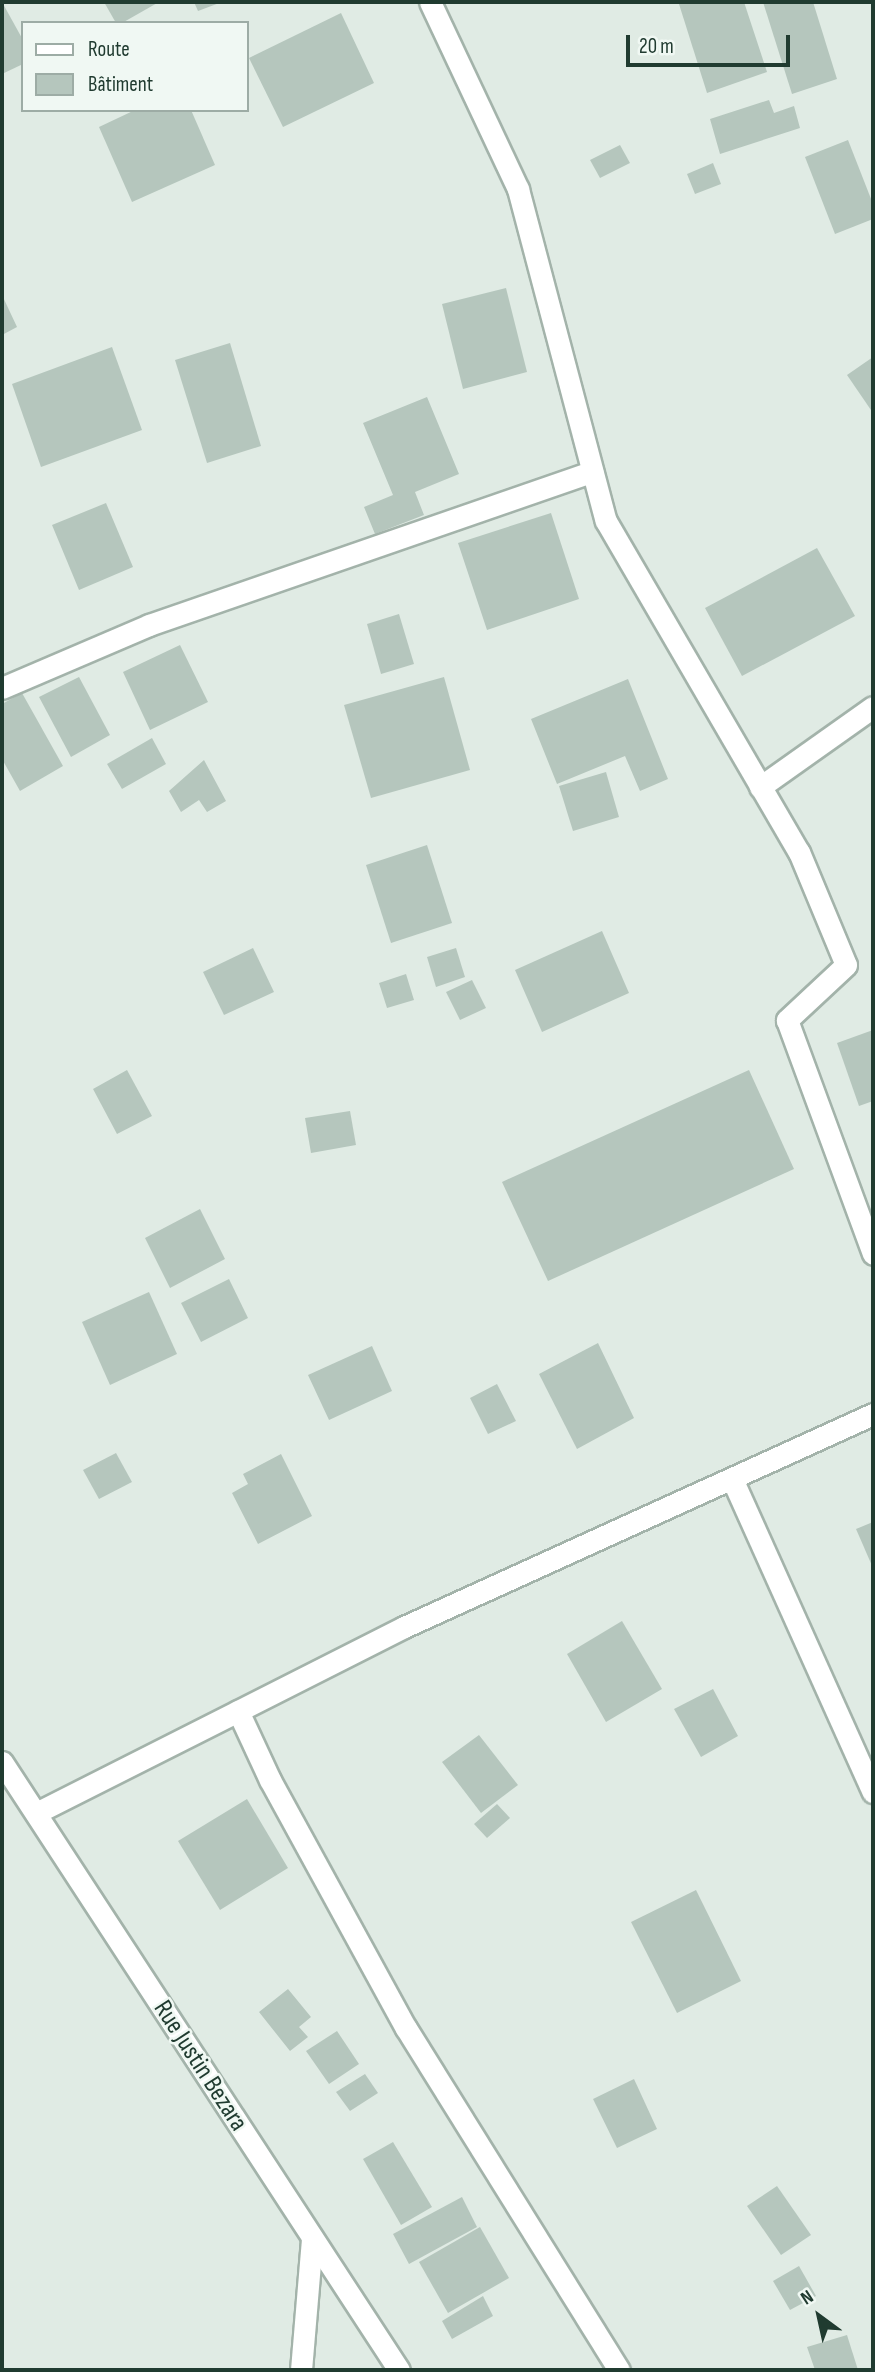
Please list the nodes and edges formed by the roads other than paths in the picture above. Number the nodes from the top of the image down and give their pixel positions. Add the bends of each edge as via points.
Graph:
1 (430, 2) edge
2 (592, 472) junction
3 (2, 688) edge
4 (873, 707) edge
5 (760, 787) junction
6 (873, 1254) edge
7 (873, 1414) edge
8 (733, 1481) junction
9 (238, 1711) junction
10 (2, 1762) edge
11 (873, 1792) edge
12 (36, 1813) junction
13 (312, 2238) junction
14 (301, 2370) edge
15 (399, 2370) edge
16 (619, 2370) edge

1 - 2 street via 518,189
2 - 3 street via 149,625
2 - 5 street via 606,521
4 - 5 street
5 - 6 street via 799,852 846,965 787,1020
7 - 8 street
8 - 9 street via 404,1628
8 - 11 street
9 - 12 street
9 - 16 street via 270,1780 406,2028
10 - 12 street, Rue Justin Bezara
12 - 13 street, Rue Justin Bezara
13 - 14 street
13 - 15 street, Rue Justin Bezara

